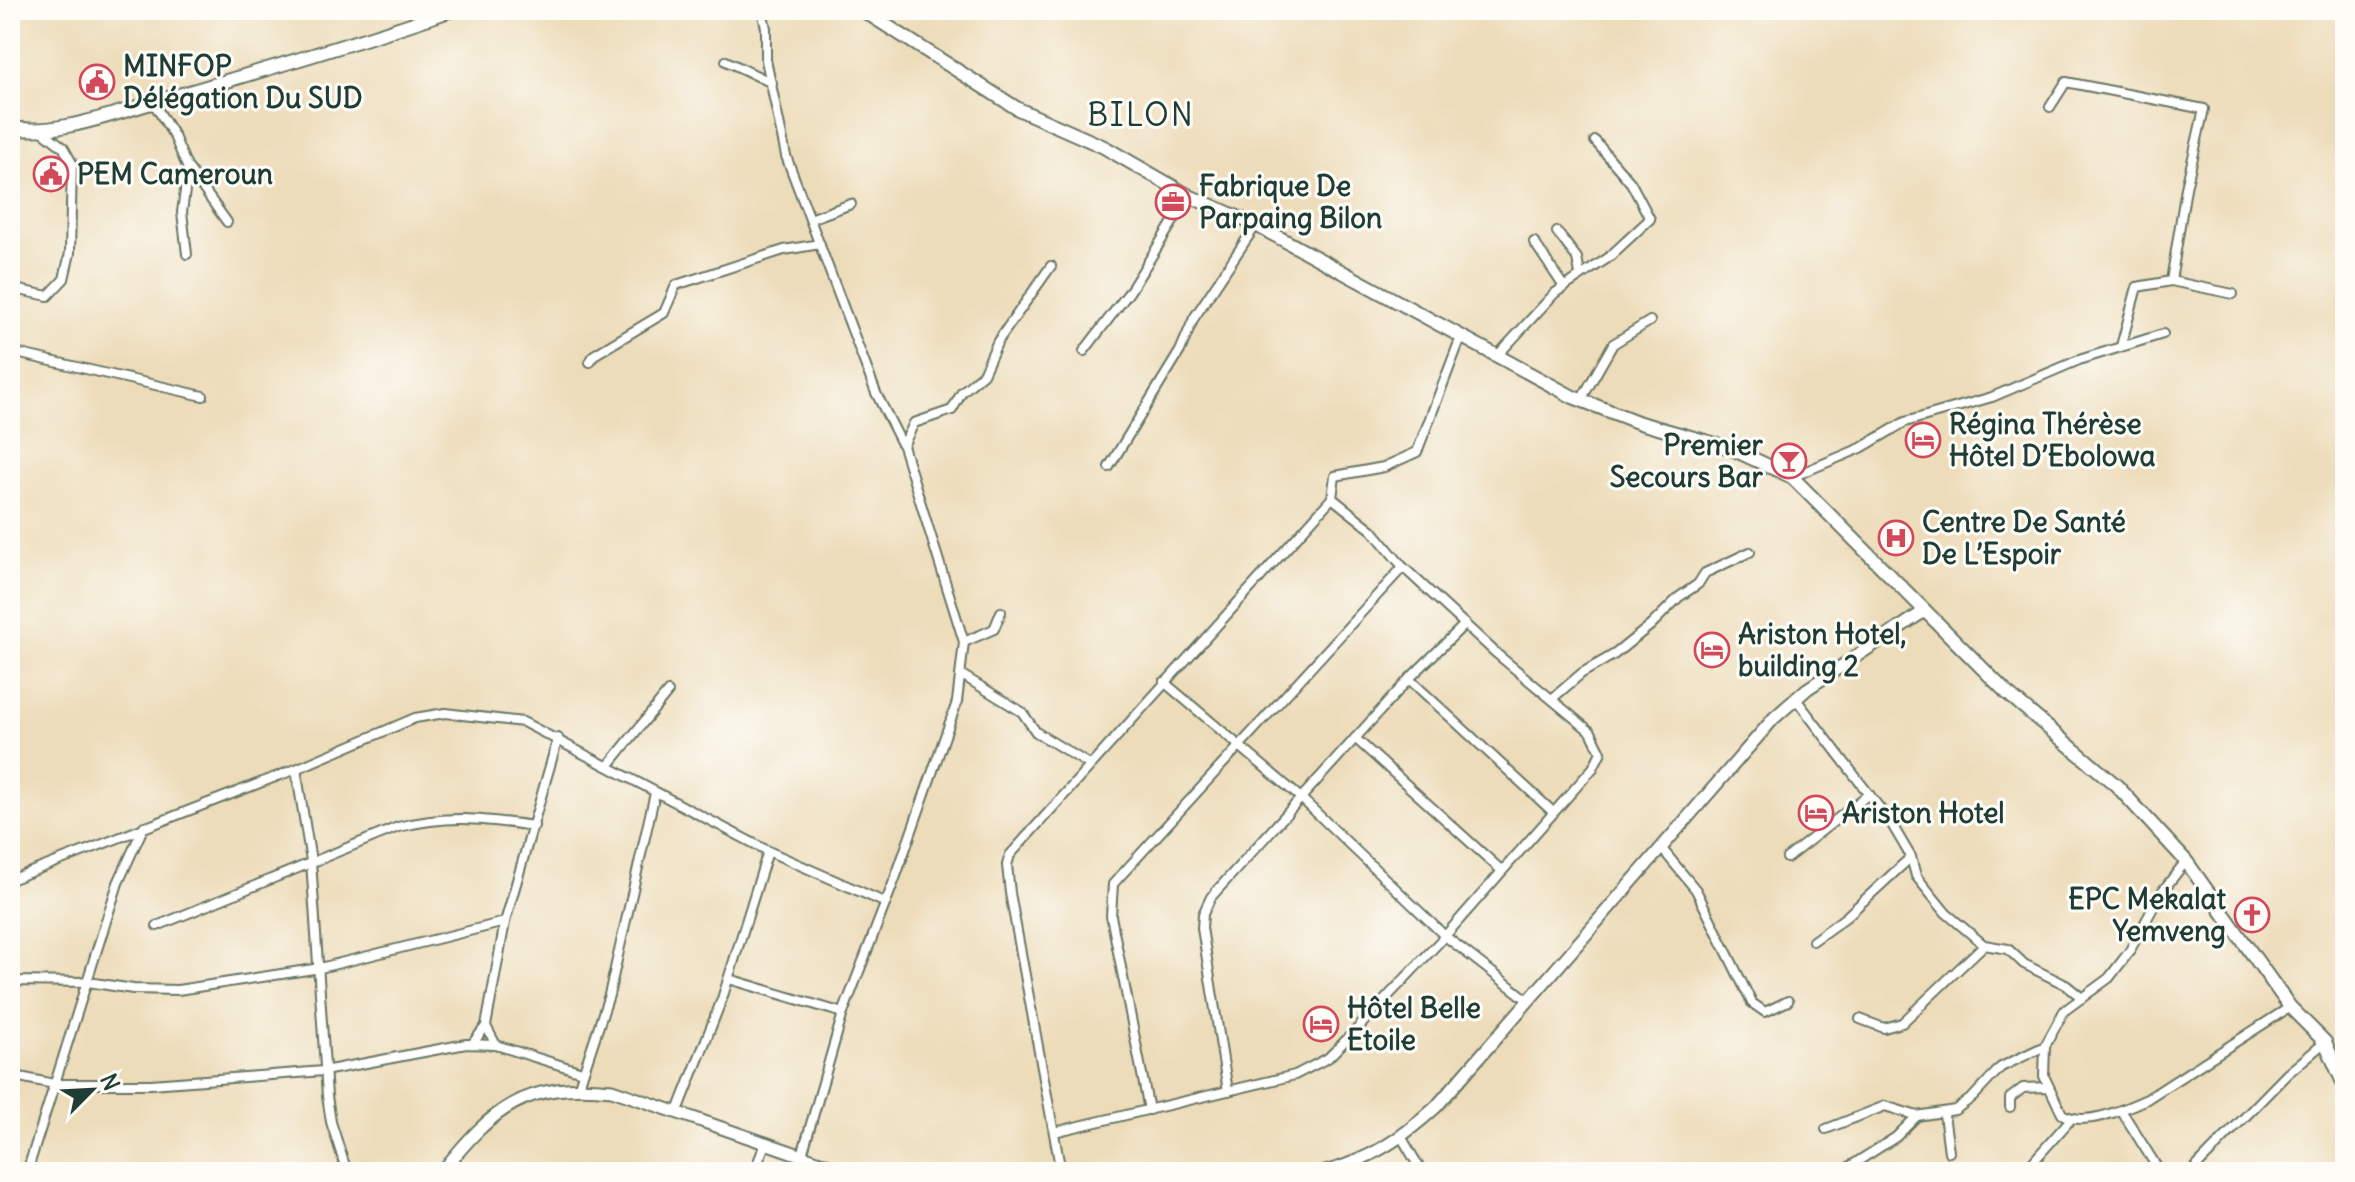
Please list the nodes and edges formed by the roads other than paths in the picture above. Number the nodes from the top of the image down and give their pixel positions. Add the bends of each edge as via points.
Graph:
1 (452, 10) edge
2 (762, 10) edge
3 (862, 10) edge
4 (726, 61) dead end
5 (772, 83) junction
6 (153, 102) junction
7 (2050, 107) dead end
8 (10, 128) edge
9 (40, 129) junction
10 (1595, 141) dead end
11 (188, 169) junction
12 (1189, 196) junction
13 (851, 204) dead end
14 (810, 219) junction
15 (227, 222) dead end
16 (1256, 225) junction
17 (1557, 232) dead end
18 (1534, 242) dead end
19 (820, 244) junction
20 (187, 254) dead end
21 (1051, 266) dead end
22 (1580, 275) junction
23 (2171, 281) junction
24 (1564, 287) junction
25 (10, 288) edge
26 (2233, 294) dead end
27 (1650, 321) dead end
28 (2163, 334) dead end
29 (1461, 337) junction
30 (2121, 346) junction
31 (1084, 351) dead end
32 (1497, 356) junction
33 (10, 361) edge
34 (590, 362) dead end
35 (203, 396) dead end
36 (1581, 400) junction
37 (903, 446) junction
38 (1109, 467) dead end
39 (1792, 477) junction
40 (1332, 498) junction
41 (1750, 552) dead end
42 (1403, 567) junction
43 (1001, 612) dead end
44 (1923, 612) junction
45 (1465, 624) junction
46 (964, 642) junction
47 (962, 675) junction
48 (1409, 679) junction
49 (1164, 682) junction
50 (668, 692) dead end
51 (1553, 698) junction
52 (1796, 699) junction
53 (558, 738) junction
54 (1355, 738) junction
55 (1241, 744) junction
56 (1090, 765) junction
57 (608, 766) junction
58 (296, 769) junction
59 (655, 793) junction
60 (1869, 794) junction
61 (1301, 798) junction
62 (1553, 812) junction
63 (145, 825) junction
64 (534, 826) junction
65 (1663, 850) junction
66 (768, 851) junction
67 (1911, 857) junction
68 (1787, 858) dead end
69 (311, 861) junction
70 (2186, 861) junction
71 (1502, 871) junction
72 (10, 880) edge
73 (886, 903) junction
74 (505, 922) junction
75 (157, 926) dead end
76 (1445, 936) junction
77 (1813, 941) dead end
78 (1984, 945) junction
79 (320, 968) junction
80 (729, 979) junction
81 (10, 981) edge
82 (88, 982) junction
83 (2082, 998) junction
84 (1529, 1001) junction
85 (1788, 1001) dead end
86 (2290, 1007) junction
87 (843, 1013) junction
88 (1860, 1019) dead end
89 (486, 1026) junction
90 (2325, 1042) junction
91 (472, 1044) junction
92 (496, 1045) junction
93 (2045, 1046) junction
94 (324, 1071) junction
95 (582, 1072) junction
96 (10, 1075) edge
97 (54, 1084) junction
98 (579, 1086) junction
99 (2049, 1087) junction
100 (2345, 1087) edge
101 (1228, 1091) junction
102 (2010, 1107) dead end
103 (1149, 1110) junction
104 (2121, 1110) junction
105 (678, 1111) junction
106 (1944, 1114) junction
107 (1917, 1116) junction
108 (2071, 1119) junction
109 (1826, 1129) dead end
110 (1054, 1132) junction
111 (1402, 1138) junction
112 (766, 1142) junction
113 (1949, 1152) dead end
114 (802, 1155) junction
115 (1362, 1167) edge
116 (27, 1172) edge
117 (347, 1172) edge
118 (442, 1172) edge
119 (754, 1172) edge
120 (849, 1172) edge
121 (1061, 1172) edge
122 (1325, 1172) edge
123 (1422, 1172) edge
124 (1841, 1172) edge
125 (2024, 1172) edge
126 (2160, 1172) edge
127 (2191, 1172) edge

1 - 6 main road via 335,51
2 - 5 street
3 - 12 main road via 1018,109 1104,147
4 - 5 street
5 - 14 street via 782,144
6 - 9 main road
6 - 11 street
7 - 23 street via 2066,82 2204,109
8 - 9 main road
9 - 25 street via 63,147 72,163 70,253 64,279 48,296
10 - 22 street via 1631,183 1650,219 1623,246
11 - 15 street
11 - 20 street via 182,212
12 - 16 main road
12 - 31 street via 1130,291
13 - 14 street
14 - 19 street
16 - 29 main road
16 - 38 street via 1194,318 1180,351
17 - 22 street via 1577,258
18 - 24 street
19 - 34 street via 784,250 676,285 664,313
19 - 37 street via 876,393
21 - 37 street via 998,341 983,374 962,392 952,410 914,423
22 - 24 street
23 - 26 street
23 - 30 street via 2137,287
24 - 32 street
27 - 36 street via 1613,344
28 - 30 street
29 - 32 main road
29 - 40 street via 1417,452 1384,467 1335,476
30 - 39 street via 1992,397 1905,422 1861,448
32 - 36 main road
33 - 35 street via 12,352
36 - 39 main road via 1730,448
37 - 46 street
39 - 44 main road
40 - 42 street via 1372,530
40 - 49 street
41 - 51 street via 1705,573 1651,625
42 - 45 street
42 - 55 street
43 - 46 street via 994,629
44 - 52 street
44 - 70 main road via 2007,693 2117,786
45 - 48 street
45 - 51 street
46 - 47 street
47 - 56 street via 1022,712 1036,732
47 - 73 street
48 - 54 street
48 - 62 street
49 - 55 street
49 - 56 street
50 - 57 street
51 - 62 street via 1591,732 1601,752
52 - 60 street
52 - 65 street
53 - 57 street
53 - 58 street via 523,722 445,713 415,718
53 - 64 street
54 - 61 street
54 - 71 street
55 - 61 street
55 - 103 street via 1113,884 1111,916
56 - 110 street via 1021,841 1007,865
57 - 59 street
58 - 63 street
58 - 69 street
59 - 66 street
59 - 95 street via 609,995
60 - 67 street
60 - 68 street
61 - 76 street
61 - 101 street via 1211,897 1203,914
62 - 71 street
63 - 72 street
63 - 82 street via 118,883
64 - 69 street via 437,818 398,827
64 - 74 street
65 - 84 street
65 - 85 street via 1696,890 1752,1003 1765,1012
66 - 73 street
66 - 80 street
67 - 77 street
67 - 78 street via 1916,876 1946,913
69 - 75 street
69 - 79 street
70 - 83 street via 2161,893 2129,952 2109,978
70 - 86 main road
71 - 76 street
73 - 87 street
74 - 79 street
74 - 89 street
76 - 84 street
76 - 101 street via 1328,1058 1295,1075
78 - 83 street via 2013,951 2024,964
78 - 88 street via 1902,1023 1884,1028
79 - 82 street via 178,990
79 - 94 street
80 - 87 street
80 - 105 street
81 - 82 street
82 - 97 street
83 - 93 street via 2064,1011
84 - 111 street
86 - 90 main road
86 - 104 street via 2147,1099
87 - 114 street
89 - 91 street
89 - 92 street
90 - 100 main road
90 - 127 street
91 - 92 street
91 - 94 street
92 - 95 street
93 - 99 street
93 - 106 street via 2001,1067 1973,1097
94 - 97 street via 151,1084
94 - 117 street via 331,1122
95 - 98 street
96 - 97 street
97 - 116 street
98 - 105 street via 612,1090
98 - 118 street via 534,1092 512,1102 470,1136
99 - 102 street via 2023,1088 2010,1098
99 - 108 street via 2057,1107
101 - 103 street
103 - 110 street
104 - 108 street
104 - 126 street
105 - 112 street
106 - 107 street
106 - 113 street
107 - 109 street via 1885,1106
107 - 124 street via 1896,1137
108 - 125 street
110 - 121 street
111 - 115 street
111 - 123 street
112 - 114 street
112 - 119 street
114 - 120 street
115 - 122 street

